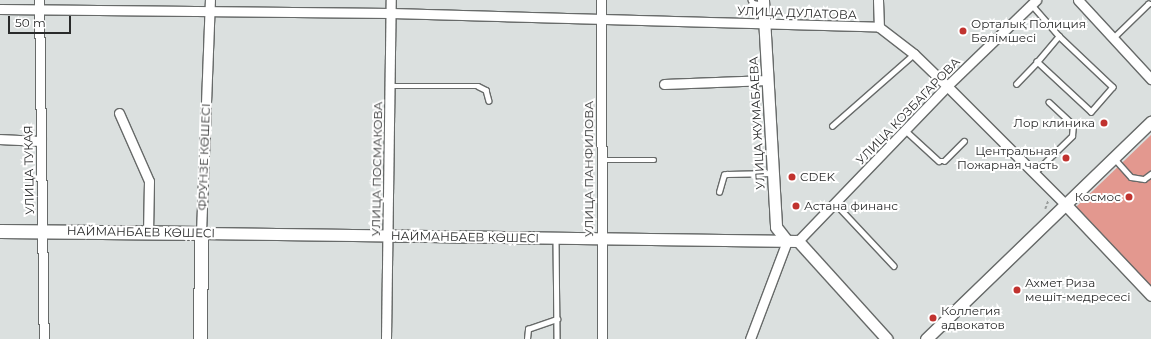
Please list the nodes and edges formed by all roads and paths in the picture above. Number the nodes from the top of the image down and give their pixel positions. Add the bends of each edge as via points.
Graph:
1 (39, 0) edge
2 (210, 0) edge
3 (391, 0) edge
4 (601, 0) edge
5 (751, 0) edge
6 (878, 0) edge
7 (1078, 0) edge
8 (763, 2) edge
9 (1034, 2) edge
10 (1151, 4) edge
11 (0, 9) edge
12 (39, 10) junction
13 (210, 11) junction
14 (390, 13) junction
15 (602, 17) junction
16 (764, 24) junction
17 (879, 27) junction
18 (1059, 36) junction
19 (1113, 38) junction
20 (914, 54) junction
21 (1037, 62) junction
22 (1151, 79) edge
23 (768, 80) junction
24 (664, 84) dead end
25 (1016, 84) dead end
26 (390, 86) junction
27 (948, 86) junction
28 (488, 101) dead end
29 (1049, 103) dead end
30 (119, 113) dead end
31 (1151, 122) edge
32 (832, 126) dead end
33 (905, 130) junction
34 (0, 140) edge
35 (41, 141) junction
36 (964, 141) dead end
37 (1114, 158) junction
38 (601, 160) junction
39 (654, 160) dead end
40 (773, 173) junction
41 (1034, 173) junction
42 (1151, 174) edge
43 (719, 192) dead end
44 (1048, 201) dead end
45 (835, 203) junction
46 (1066, 205) junction
47 (1045, 209) dead end
48 (0, 231) edge
49 (42, 232) junction
50 (148, 232) junction
51 (201, 233) junction
52 (388, 236) junction
53 (556, 238) junction
54 (601, 238) junction
55 (793, 241) junction
56 (894, 266) dead end
57 (1151, 295) edge
58 (556, 319) junction
59 (44, 339) edge
60 (200, 339) edge
61 (386, 339) edge
62 (527, 339) edge
63 (557, 339) edge
64 (602, 339) edge
65 (750, 339) edge
66 (887, 339) edge
67 (926, 339) edge

1 - 12 street, УЛИЦА ТУКАЯ
2 - 13 street, ФРУНЗЕ КӨШЕСІ
3 - 14 street, УЛИЦА ПОСМАКОВА
4 - 15 street, УЛИЦА ПАНФИЛОВА
5 - 8 lane via 753,3
6 - 17 street
7 - 19 street
8 - 16 street, УЛИЦА ЖУМАБАЕВА
9 - 18 lane
9 - 27 street, УЛИЦА КОЗБАГАРОВА
10 - 19 lane via 1148,4
11 - 12 street, УЛИЦА ДУЛАТОВА
12 - 13 street, УЛИЦА ДУЛАТОВА
12 - 35 street, УЛИЦА ТУКАЯ
13 - 14 street, УЛИЦА ДУЛАТОВА
13 - 51 street, ФРУНЗЕ КӨШЕСІ
14 - 15 street, УЛИЦА ДУЛАТОВА
14 - 26 street, УЛИЦА ПОСМАКОВА
15 - 16 street, УЛИЦА ДУЛАТОВА
15 - 38 street, УЛИЦА ПАНФИЛОВА
16 - 17 street, УЛИЦА ДУЛАТОВА
16 - 23 street, УЛИЦА ЖУМАБАЕВА
17 - 20 street
18 - 21 lane
18 - 21 lane via 1113,87 1091,112
19 - 22 street
20 - 27 street
20 - 32 lane
21 - 25 lane
23 - 24 street
23 - 40 street, УЛИЦА ЖУМАБАЕВА
26 - 28 lane via 478,86 486,90
26 - 52 street, УЛИЦА ПОСМАКОВА
27 - 33 street, УЛИЦА КОЗБАГАРОВА
27 - 41 street
29 - 41 lane via 1074,130 1072,136
30 - 50 street via 149,181
31 - 37 street
33 - 36 lane via 939,161 944,161
33 - 45 street, УЛИЦА КОЗБАГАРОВА
34 - 35 street
35 - 49 street, УЛИЦА ТУКАЯ
37 - 42 lane via 1131,177 1144,179
37 - 46 street
38 - 39 lane
38 - 54 street, УЛИЦА ПАНФИЛОВА
40 - 43 lane via 724,175
40 - 55 street, УЛИЦА ЖУМАБАЕВА via 776,226
41 - 46 street
44 - 47 path
45 - 55 street, УЛИЦА КОЗБАГАРОВА
45 - 56 lane
46 - 57 street
46 - 67 street
48 - 49 main road, НАЙМАНБАЕВ КӨШЕСІ
49 - 50 main road, НАЙМАНБАЕВ КӨШЕСІ
49 - 59 street, УЛИЦА ТУКАЯ
50 - 51 main road, НАЙМАНБАЕВ КӨШЕСІ
51 - 52 street, НАЙМАНБАЕВ КӨШЕСІ
51 - 60 main road, ФРУНЗЕ КӨШЕСІ
52 - 53 street, НАЙМАНБАЕВ КӨШЕСІ
52 - 61 street, УЛИЦА ПОСМАКОВА
53 - 54 street, НАЙМАНБАЕВ КӨШЕСІ
53 - 58 lane
54 - 55 street, НАЙМАНБАЕВ КӨШЕСІ
54 - 64 street, УЛИЦА ПАНФИЛОВА
55 - 65 street, УЛИЦА КОЗБАГАРОВА
55 - 66 street
58 - 62 lane via 528,329
58 - 63 lane

